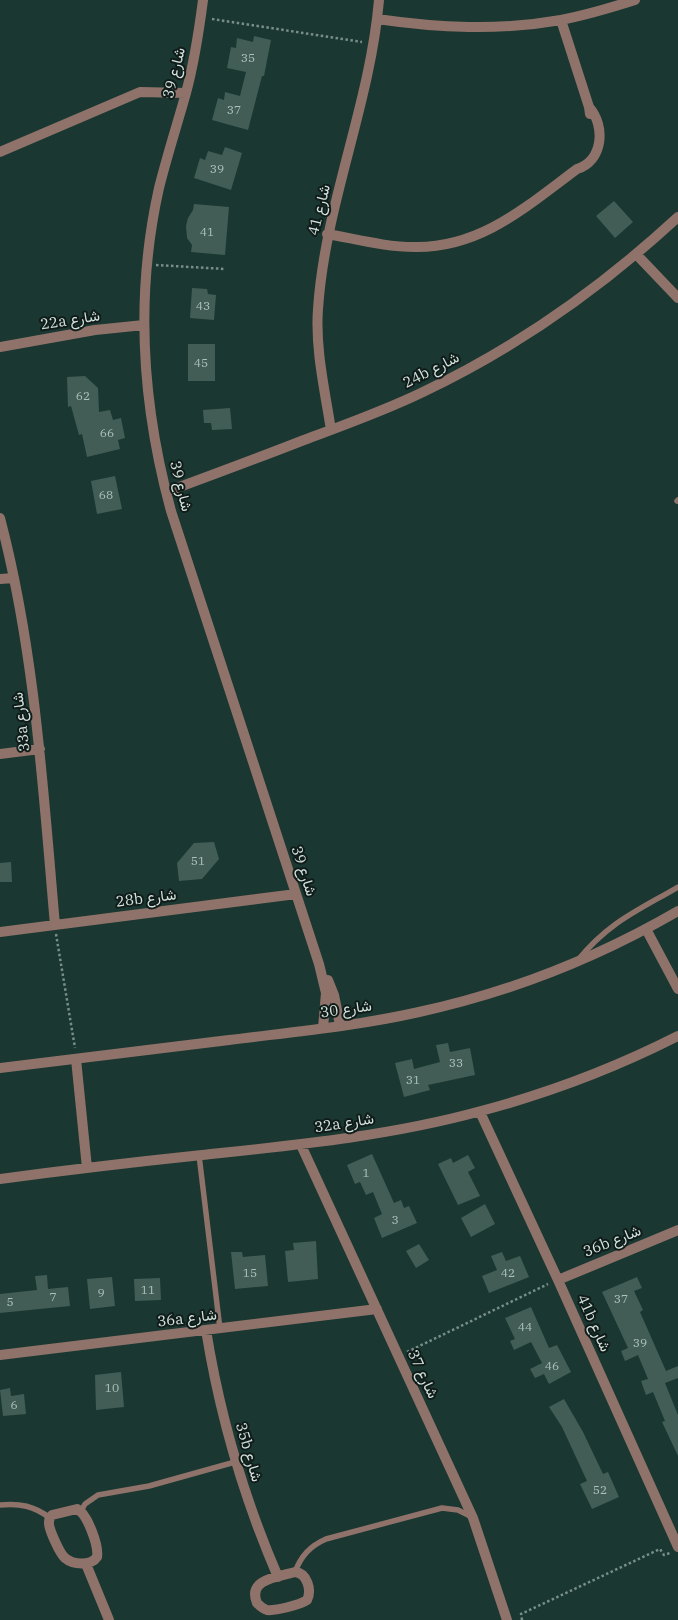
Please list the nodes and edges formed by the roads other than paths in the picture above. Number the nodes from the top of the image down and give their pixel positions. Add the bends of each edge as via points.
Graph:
1 (203, 0) edge
2 (379, 0) edge
3 (634, 0) edge
4 (378, 20) junction
5 (561, 20) junction
6 (186, 93) junction
7 (0, 152) edge
8 (678, 217) edge
9 (328, 234) junction
10 (637, 255) junction
11 (678, 298) edge
12 (144, 325) junction
13 (0, 347) edge
14 (331, 430) junction
15 (166, 492) junction
16 (0, 518) edge
17 (14, 578) junction
18 (0, 580) edge
19 (40, 749) junction
20 (0, 754) edge
21 (678, 887) edge
22 (296, 894) junction
23 (678, 911) edge
24 (55, 925) junction
25 (646, 929) junction
26 (0, 932) edge
27 (319, 964) junction
28 (574, 964) junction
29 (678, 989) edge
30 (340, 1025) junction
31 (323, 1028) junction
32 (678, 1036) edge
33 (76, 1059) junction
34 (0, 1068) edge
35 (480, 1112) junction
36 (301, 1145) junction
37 (199, 1155) junction
38 (87, 1168) junction
39 (0, 1179) edge
40 (678, 1230) edge
41 (558, 1280) junction
42 (377, 1309) junction
43 (220, 1329) junction
44 (206, 1330) junction
45 (0, 1356) edge
46 (235, 1462) junction
47 (0, 1505) edge
48 (81, 1511) junction
49 (50, 1518) junction
50 (473, 1518) junction
51 (674, 1527) edge
52 (674, 1550) edge
53 (86, 1564) junction
54 (295, 1572) junction
55 (278, 1577) junction
56 (110, 1620) edge
57 (507, 1620) edge

1 - 6 street, شارع 39
2 - 4 street, شارع 41
3 - 5 street
4 - 5 street via 488,28
4 - 9 street, شارع 41 via 361,104
5 - 9 street via 594,128 594,142 577,169 502,224 461,241 438,246 393,246
6 - 7 street via 140,92
6 - 12 street, شارع 39 via 170,145 151,234
8 - 10 street, 24b شارع
9 - 14 street, شارع 41 via 318,312
10 - 11 street
10 - 14 street, 24b شارع via 590,292 513,343 424,392
12 - 13 street, 22a شارع
12 - 15 street, شارع 39 via 148,392
14 - 15 street, 24b شارع
15 - 22 street, شارع 39
16 - 17 street, 33a شارع
17 - 18 street
17 - 19 street, 33a شارع
19 - 20 street
19 - 24 street, 33a شارع
21 - 28 lane via 610,926
22 - 24 street, 28b شارع
22 - 27 street, شارع 39
23 - 25 street, شارع 30
24 - 26 street, 28b شارع
25 - 28 street, شارع 30
25 - 29 street
27 - 30 street, شارع 39 via 331,987
27 - 31 street, شارع 39 via 326,993
28 - 30 street, شارع 30 via 458,1003
30 - 31 street, شارع 30
31 - 33 street, شارع 30
32 - 35 street, 32a شارع via 569,1084
33 - 34 street, شارع 30
33 - 38 street
35 - 36 street, 32a شارع
35 - 41 street, 41b شارع
36 - 37 street, 32a شارع
36 - 42 street, شارع 37
37 - 38 street, 32a شارع
37 - 43 lane
38 - 39 street, 32a شارع
40 - 41 street, 36b شارع
41 - 51 street, 41b شارع
42 - 43 street, 36a شارع
42 - 50 street, شارع 37
43 - 44 street, 36a شارع
44 - 45 street, 36a شارع
44 - 46 street, 35b شارع via 218,1397
46 - 48 lane via 149,1486 98,1495
46 - 55 street, 35b شارع
47 - 49 lane via 31,1506
48 - 49 street via 56,1513
48 - 53 street via 98,1552 94,1561
49 - 53 street via 49,1526 62,1555 68,1560
50 - 54 lane via 458,1510 442,1508 326,1539 309,1548
50 - 57 street, شارع 37
51 - 52 street, 41b شارع
53 - 56 street
54 - 55 street
54 - 55 street via 305,1576 310,1593 307,1600 273,1610 261,1608 254,1598 257,1586

